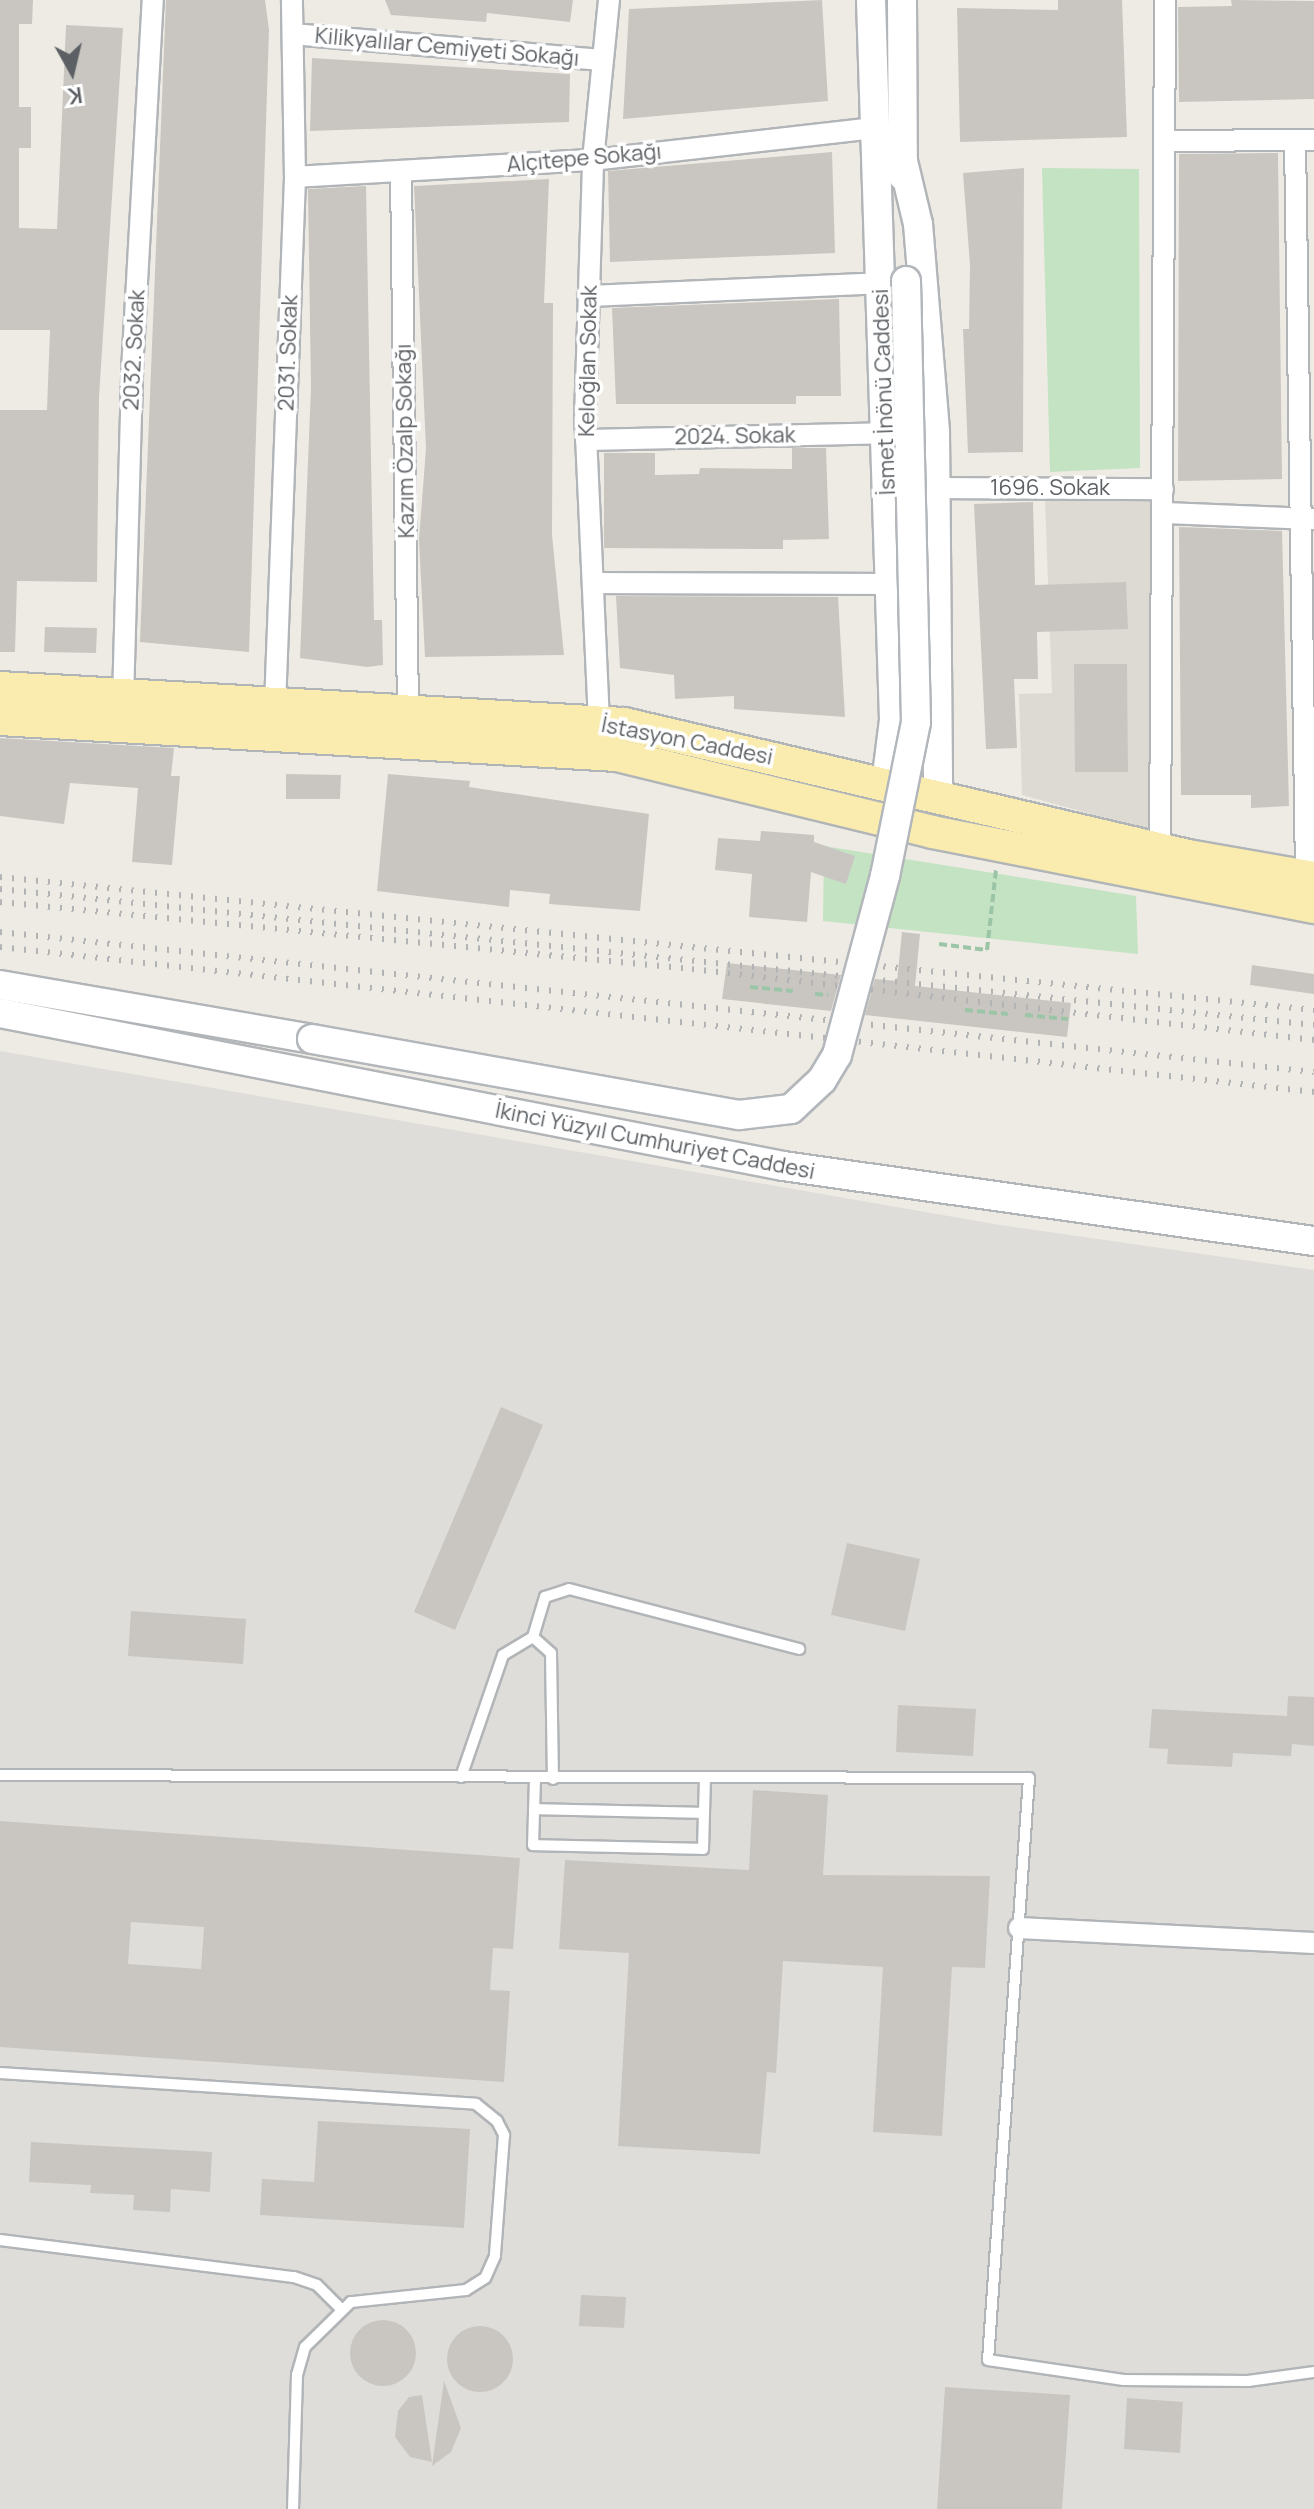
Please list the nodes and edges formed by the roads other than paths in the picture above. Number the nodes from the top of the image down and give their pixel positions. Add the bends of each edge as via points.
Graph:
1 (153, 0) edge
2 (292, 0) edge
3 (609, 0) edge
4 (617, 0) edge
5 (871, 0) edge
6 (902, 0) edge
7 (1165, 0) edge
8 (293, 34) junction
9 (601, 60) junction
10 (873, 128) junction
11 (1305, 140) edge
12 (1164, 141) junction
13 (902, 157) junction
14 (593, 160) junction
15 (401, 171) junction
16 (295, 177) junction
17 (893, 282) junction
18 (588, 296) junction
19 (885, 433) junction
20 (586, 440) junction
21 (937, 488) junction
22 (1163, 489) junction
23 (1163, 513) junction
24 (1307, 518) edge
25 (593, 583) junction
26 (889, 584) junction
27 (0, 688) edge
28 (123, 700) junction
29 (275, 706) junction
30 (408, 712) junction
31 (0, 719) edge
32 (599, 722) junction
33 (886, 783) junction
34 (938, 795) junction
35 (878, 819) junction
36 (932, 832) junction
37 (1160, 850) junction
38 (1311, 887) edge
39 (0, 985) edge
40 (0, 1013) edge
41 (1314, 1241) edge
42 (533, 1637) junction
43 (799, 1649) dead end
44 (0, 1775) edge
45 (461, 1777) junction
46 (535, 1779) junction
47 (553, 1779) junction
48 (705, 1779) junction
49 (534, 1809) junction
50 (704, 1813) junction
51 (1019, 1928) junction
52 (1314, 1943) edge
53 (0, 2073) edge
54 (0, 2240) edge
55 (340, 2308) junction
56 (1314, 2372) edge
57 (293, 2509) edge

1 - 28 street, 2032. Sokak via 132,371
2 - 8 street, 2031. Sokak
3 - 4 street
3 - 9 street, Keloğlan Sokak
5 - 10 main road, İsmet İnönü Caddesi
6 - 13 main road, İsmet İnönü Caddesi
7 - 12 street
8 - 9 street, Kilikyalılar Cemiyeti Sokağı
8 - 16 street, 2031. Sokak
9 - 14 street, Keloğlan Sokak
10 - 14 street, Alçıtepe Sokağı
10 - 17 main road, İsmet İnönü Caddesi
11 - 12 street
11 - 24 street
12 - 22 street
13 - 17 main road, İsmet İnönü Caddesi
13 - 21 main road, İsmet İnönü Caddesi via 918,224
14 - 15 street, Alçıtepe Sokağı
14 - 18 street, Keloğlan Sokak
15 - 16 street, Alçıtepe Sokağı
15 - 30 street, Kazım Özalp Sokağı
16 - 29 street, 2031. Sokak
17 - 18 street
17 - 19 main road, İsmet İnönü Caddesi
17 - 39 main road, bridge via 916,722 885,876 831,1068 791,1109 753,1116 617,1099
18 - 20 street, Keloğlan Sokak
19 - 20 street, 2024. Sokak
19 - 26 main road, İsmet İnönü Caddesi
20 - 25 street, Keloğlan Sokak
21 - 22 street, 1696. Sokak
21 - 34 main road, İsmet İnönü Caddesi
22 - 23 street
23 - 24 street
23 - 37 street
24 - 38 street
25 - 26 street
25 - 32 street, Keloğlan Sokak
26 - 33 main road, İsmet İnönü Caddesi via 894,720
27 - 28 main road, İstasyon Caddesi
28 - 29 main road, İstasyon Caddesi
29 - 30 main road, İstasyon Caddesi
30 - 32 main road, İstasyon Caddesi
31 - 35 main road, İstasyon Caddesi via 617,755
32 - 33 main road, İstasyon Caddesi
33 - 34 main road, İstasyon Caddesi
33 - 35 main road
34 - 36 main road
34 - 37 main road, İstasyon Caddesi
35 - 36 main road, İstasyon Caddesi
36 - 38 main road, İstasyon Caddesi
37 - 38 main road, İstasyon Caddesi
40 - 41 main road, İkinci Yüzyıl Cumhuriyet Caddesi via 783,1166
42 - 43 lane via 545,1597 569,1589
42 - 45 lane via 503,1655
42 - 47 lane via 551,1653
44 - 45 lane
45 - 46 lane
46 - 47 lane
46 - 49 lane
47 - 48 lane
48 - 50 lane
48 - 51 lane via 1029,1778
49 - 50 lane
49 - 50 lane via 533,1845 703,1849
51 - 52 street
51 - 56 lane via 988,2360 1124,2380 1248,2381
53 - 55 lane via 484,2108 504,2135 490,2271 466,2290 363,2298
54 - 55 lane via 294,2277 317,2285
55 - 57 lane via 300,2360

